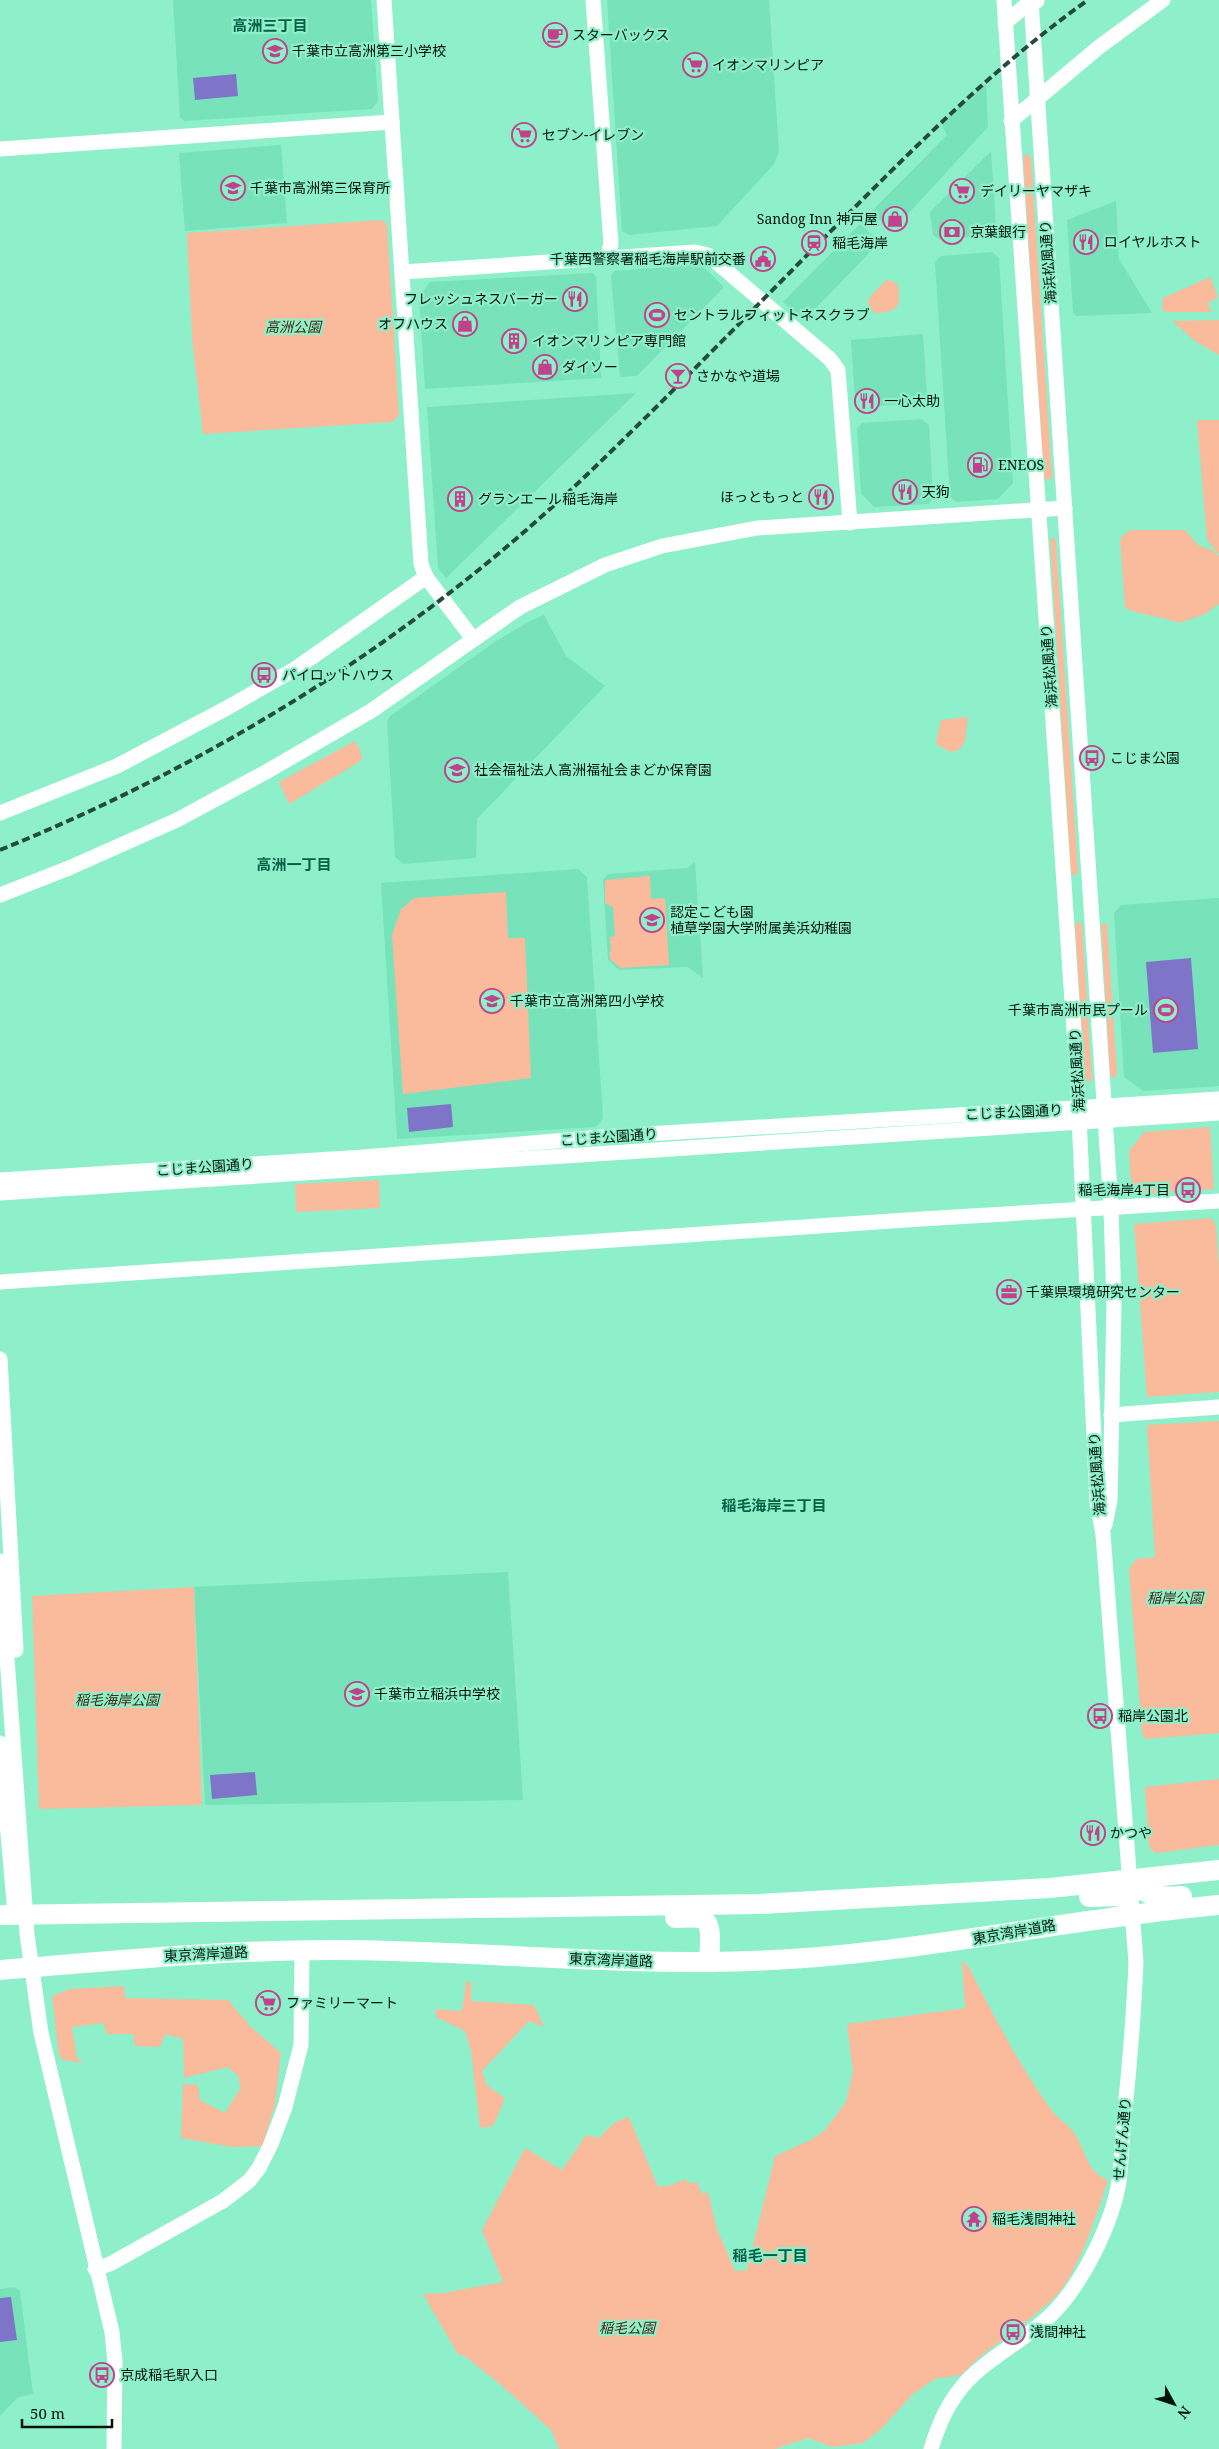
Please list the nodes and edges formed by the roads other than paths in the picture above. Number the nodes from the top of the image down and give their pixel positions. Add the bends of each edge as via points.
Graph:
1 (384, 0) edge
2 (593, 0) edge
3 (1004, 0) edge
4 (1034, 0) edge
5 (1163, 0) edge
6 (1005, 23) junction
7 (1037, 99) junction
8 (1011, 121) junction
9 (392, 122) junction
10 (0, 149) edge
11 (608, 258) junction
12 (403, 272) junction
13 (1065, 508) junction
14 (1038, 510) junction
15 (850, 523) junction
16 (426, 577) junction
17 (473, 639) junction
18 (0, 813) edge
19 (0, 895) edge
20 (1219, 1099) edge
21 (1105, 1113) junction
22 (1219, 1113) edge
23 (1079, 1115) junction
24 (0, 1180) edge
25 (0, 1193) edge
26 (1219, 1201) edge
27 (1111, 1208) junction
28 (1084, 1210) junction
29 (0, 1282) edge
30 (0, 1359) edge
31 (1219, 1407) edge
32 (1111, 1415) junction
33 (1103, 1534) junction
34 (0, 1560) edge
35 (0, 1743) edge
36 (1219, 1870) edge
37 (1130, 1881) junction
38 (993, 1892) junction
39 (1219, 1892) edge
40 (1219, 1905) edge
41 (604, 1907) junction
42 (1133, 1913) junction
43 (16, 1914) edge
44 (302, 1950) junction
45 (709, 1962) junction
46 (0, 1970) edge
47 (95, 2269) junction
48 (114, 2449) edge
49 (931, 2449) edge

1 - 9 street
2 - 11 street via 611,244
3 - 6 street, 海浜松風通り
4 - 6 street
4 - 7 street, 海浜松風通り
5 - 7 street via 1099,47
6 - 8 street, 海浜松風通り
7 - 8 street
7 - 13 street, 海浜松風通り
8 - 14 street, 海浜松風通り
9 - 10 street
9 - 12 street
11 - 12 street
11 - 15 street via 695,252 708,255 830,359 838,370
12 - 16 street via 421,564
13 - 14 street
13 - 21 street, 海浜松風通り
14 - 15 street
14 - 23 street, 海浜松風通り
15 - 17 street via 757,528 662,546 605,565 556,588 520,607
16 - 17 street
16 - 18 street via 295,669 225,709 117,766
17 - 19 street via 371,711 266,772 177,820
20 - 21 street, こじま公園通り
21 - 22 street, こじま公園通り
21 - 23 street, こじま公園通り
21 - 27 street, 海浜松風通り
23 - 24 street, こじま公園通り via 624,1136
23 - 25 street, こじま公園通り
23 - 28 street, 海浜松風通り
26 - 27 street
27 - 28 street
27 - 32 street, 海浜松風通り via 1114,1304
28 - 29 street
28 - 33 street, 海浜松風通り via 1097,1502
30 - 43 street via 26,1816
31 - 32 street
32 - 33 street, 海浜松風通り via 1110,1500
33 - 37 street, せんげん通り
34 - 47 street via 27,1934 41,2033
35 - 43 street
36 - 37 highway
37 - 38 highway
37 - 39 highway via 1156,1897
37 - 42 street, せんげん通り
38 - 41 highway via 760,1904
38 - 42 highway via 1049,1900 1119,1896 1126,1899
40 - 42 highway, 東京湾岸道路
41 - 43 highway
41 - 45 highway via 704,1920 709,1928
42 - 45 highway, 東京湾岸道路 via 913,1948 806,1959
42 - 49 street, せんげん通り via 1136,1962 1133,2030 1119,2182 1100,2242 1054,2311 1030,2334 969,2379 947,2408
44 - 45 highway, 東京湾岸道路
44 - 46 highway, 東京湾岸道路 via 144,1957
44 - 47 street via 301,2045 285,2107 259,2168 223,2202 110,2264
47 - 48 street via 112,2332

